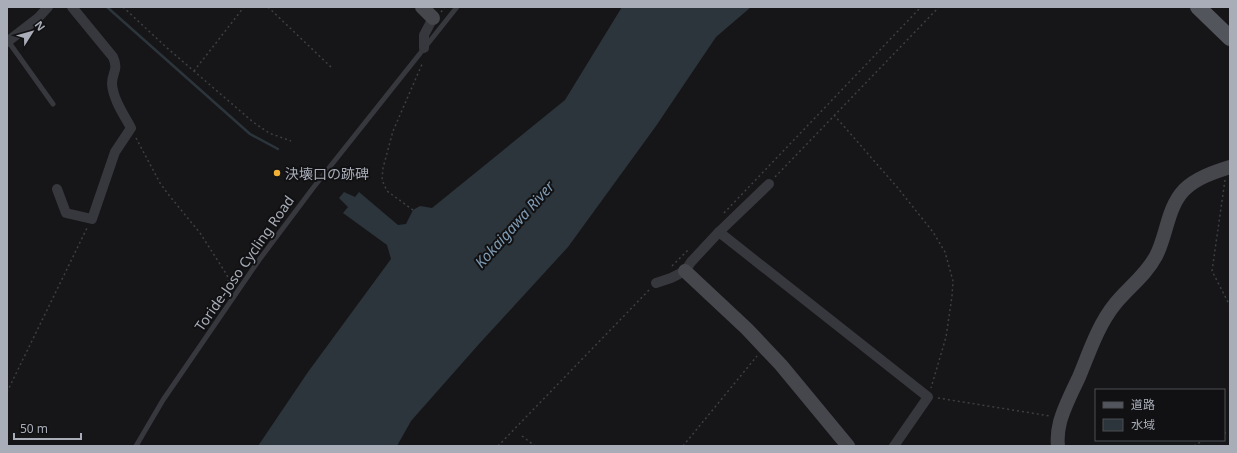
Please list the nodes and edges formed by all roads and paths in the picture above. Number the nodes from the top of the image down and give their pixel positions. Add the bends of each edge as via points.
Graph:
1 (48, 7) edge
2 (72, 7) edge
3 (123, 7) edge
4 (244, 7) edge
5 (268, 7) edge
6 (422, 7) edge
7 (457, 7) edge
8 (939, 7) edge
9 (1198, 7) edge
10 (433, 18) joint
11 (1230, 38) edge
12 (8, 42) edge
13 (424, 48) junction
14 (332, 68) dead end
15 (194, 71) junction
16 (53, 104) dead end
17 (834, 115) junction
18 (131, 128) junction
19 (291, 141) dead end
20 (1228, 168) edge
21 (769, 184) joint
22 (57, 189) dead end
23 (413, 210) dead end
24 (92, 219) junction
25 (719, 232) junction
26 (685, 271) junction
27 (656, 283) dead end
28 (220, 304) dead end
29 (1230, 306) edge
30 (764, 347) junction
31 (7, 392) edge
32 (928, 397) junction
33 (1060, 420) junction
34 (522, 436) dead end
35 (136, 446) edge
36 (535, 446) edge
37 (683, 446) edge
38 (848, 446) edge
39 (894, 446) edge
40 (1058, 446) edge

1 - 12 street
2 - 18 street via 113,57 116,65 112,83 114,94
3 - 15 path
4 - 15 path
5 - 14 path
6 - 10 street
7 - 13 lane, Toride-Joso Cycling Road
8 - 17 path
9 - 11 main road
10 - 13 street via 424,35
12 - 16 lane
13 - 23 path via 426,55 393,131 382,180 387,191
13 - 35 lane, Toride-Joso Cycling Road via 259,260 163,400
15 - 19 path via 269,134
17 - 21 path
17 - 32 path via 902,193 933,232 945,252 953,282 952,296 946,337
18 - 24 street via 115,152
18 - 28 path via 164,189 200,233 227,275 228,290
20 - 29 path via 1212,271
20 - 33 street via 1193,183 1177,199 1156,258 1114,305 1103,323
21 - 25 street
22 - 24 street via 66,214
24 - 31 path
25 - 26 street
25 - 32 street
26 - 27 street
26 - 30 street
30 - 37 path
30 - 38 street
32 - 33 path via 1046,414
32 - 39 street
33 - 40 street
34 - 36 path

